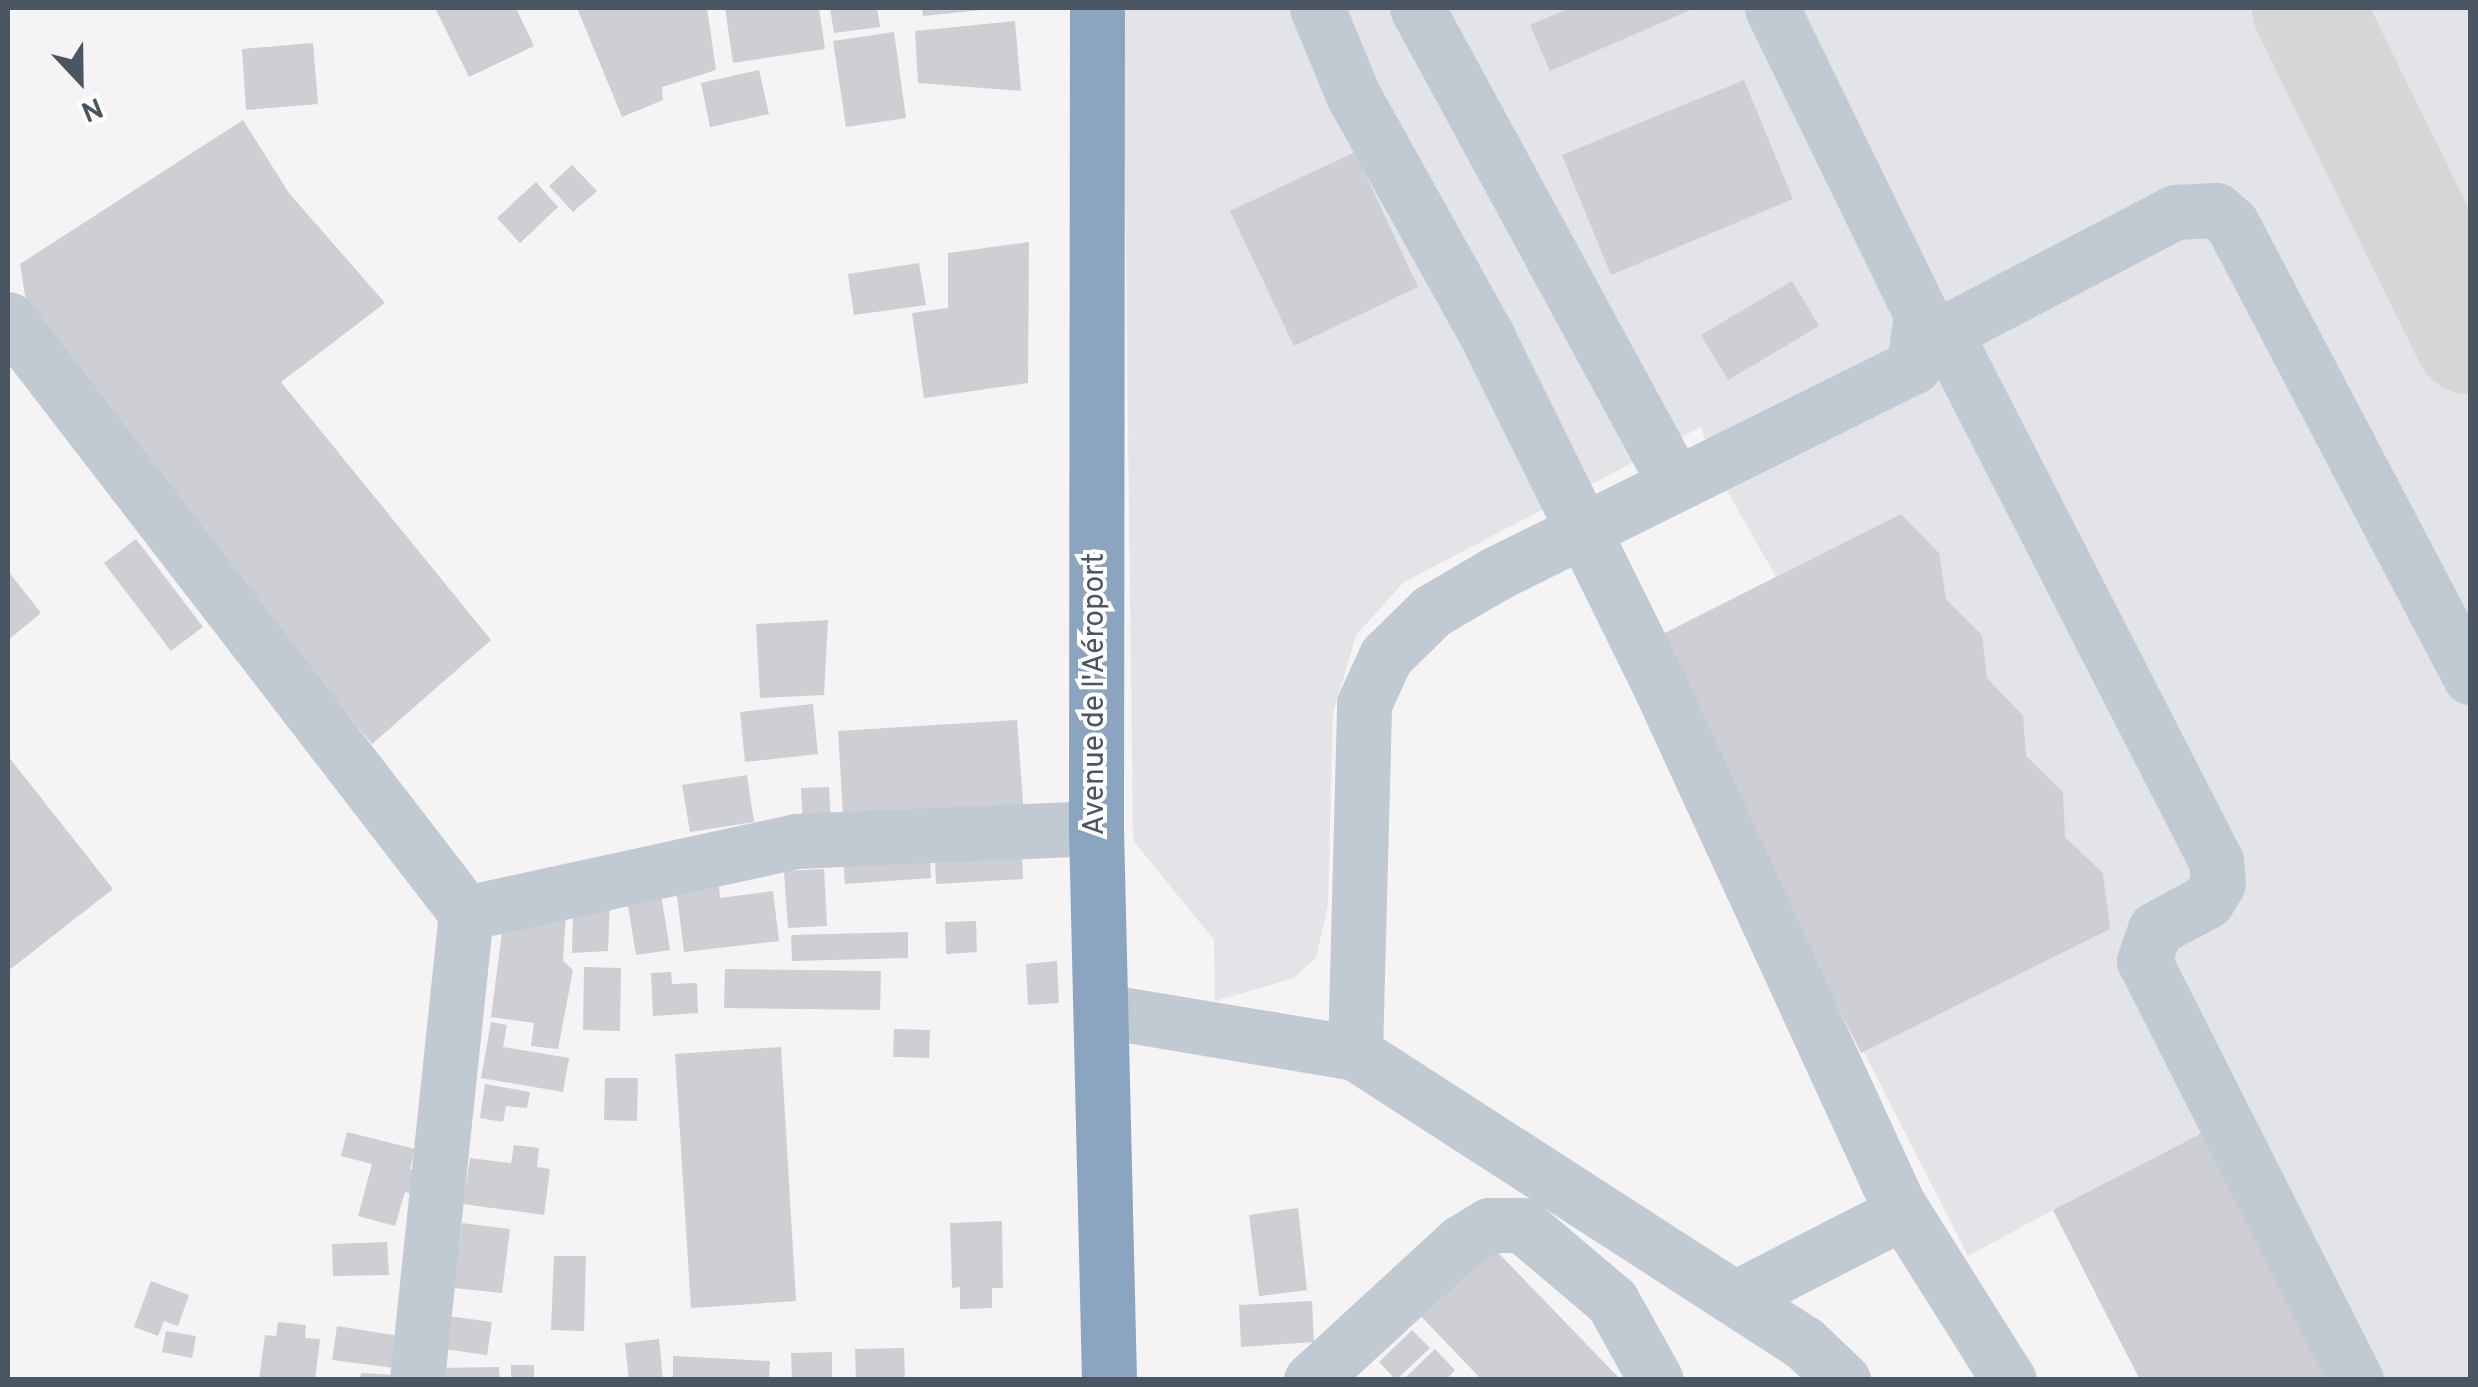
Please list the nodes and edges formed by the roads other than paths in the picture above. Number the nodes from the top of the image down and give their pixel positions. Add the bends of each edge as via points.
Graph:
1 (1097, 8) edge
2 (1416, 8) edge
3 (1772, 8) edge
4 (1324, 9) edge
5 (8, 319) edge
6 (1675, 482) junction
7 (1582, 536) junction
8 (2470, 677) edge
9 (1096, 828) junction
10 (466, 912) junction
11 (1104, 1011) junction
12 (1355, 1053) junction
13 (1898, 1204) junction
14 (1735, 1298) junction
15 (417, 1380) edge
16 (1109, 1380) edge
17 (1311, 1380) edge
18 (1656, 1380) edge
19 (1843, 1380) edge
20 (2010, 1380) edge
21 (2356, 1380) edge

1 - 9 highway, Avenue de l'Aéroport
2 - 6 street
3 - 6 street via 1920,314 1921,341 1914,366 1893,382
4 - 7 street via 1354,95 1488,338
5 - 10 street
6 - 7 street
7 - 12 street via 1432,611 1386,656 1364,704
7 - 13 street via 1765,906
8 - 21 street via 2232,224 2216,210 2175,212 1957,326 1951,344 2216,861 2218,884 2207,901 2155,928 2144,961
9 - 10 street via 796,841
9 - 11 highway, Avenue de l'Aéroport
10 - 15 street
11 - 12 street
11 - 16 highway, Avenue de l'Aéroport
12 - 14 street
13 - 14 street via 1891,1218
13 - 20 street
14 - 19 street via 1804,1343
17 - 18 street via 1461,1242 1489,1225 1522,1224 1612,1301

